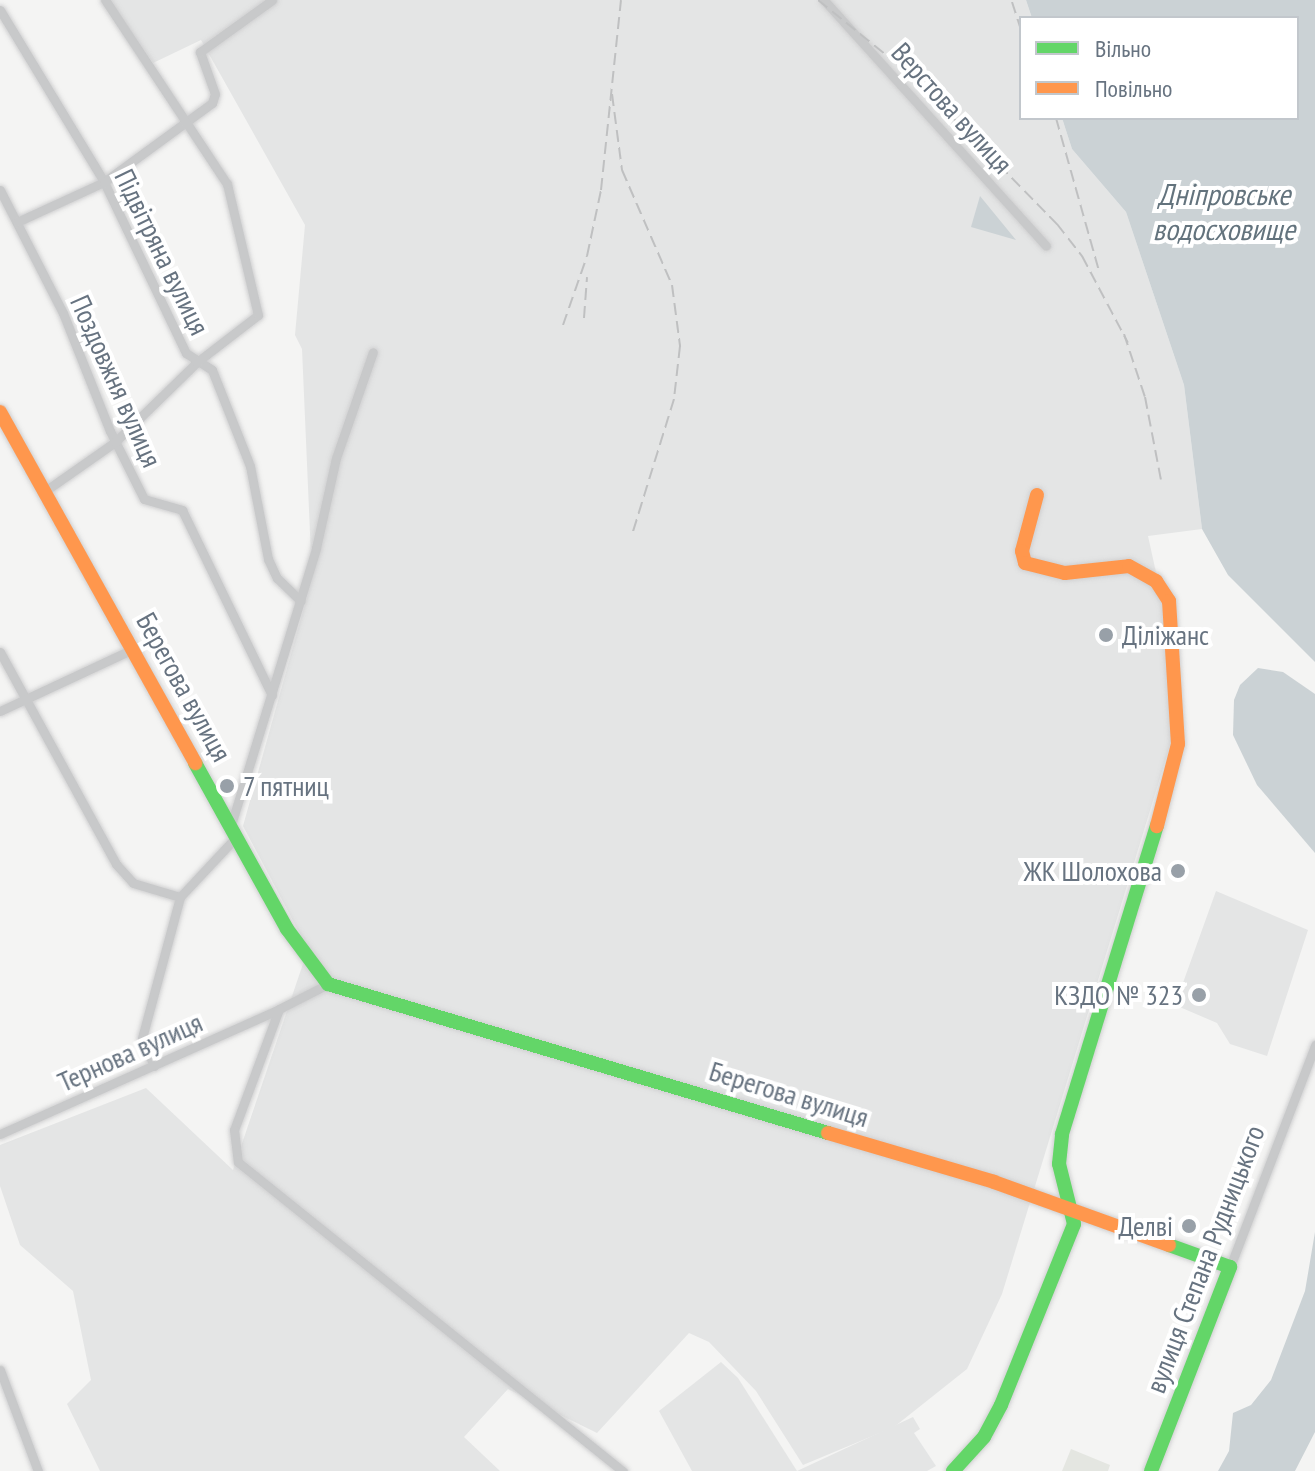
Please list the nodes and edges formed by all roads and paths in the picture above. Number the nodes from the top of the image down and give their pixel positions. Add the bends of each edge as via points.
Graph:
1 (105, 0) edge
2 (272, 0) edge
3 (824, 0) edge
4 (0, 10) edge
5 (186, 124) junction
6 (104, 182) junction
7 (0, 190) edge
8 (17, 222) junction
9 (1046, 246) dead end
10 (373, 352) dead end
11 (197, 362) junction
12 (0, 412) edge
13 (115, 442) junction
14 (45, 491) junction
15 (1037, 495) dead end
16 (301, 601) junction
17 (133, 649) junction
18 (0, 652) edge
19 (272, 695) junction
20 (28, 698) junction
21 (0, 711) edge
22 (234, 830) junction
23 (180, 897) junction
24 (328, 984) junction
25 (279, 1009) junction
26 (1315, 1045) edge
27 (1312, 1063) edge
28 (154, 1066) junction
29 (0, 1134) edge
30 (1072, 1208) junction
31 (1230, 1267) junction
32 (0, 1370) edge
33 (38, 1471) edge
34 (623, 1471) edge
35 (953, 1471) edge
36 (1151, 1471) edge

1 - 5 street
2 - 5 street via 203,48 200,56 214,99
3 - 9 street, Верстова вулиця
4 - 6 street, Підвітряна вулиця
5 - 6 street
5 - 11 street via 234,198 256,319
6 - 8 street
6 - 11 street, Підвітряна вулиця via 186,353
7 - 8 street, Поздовжня вулиця
8 - 13 street, Поздовжня вулиця via 63,313
10 - 16 street via 336,458
11 - 13 street
11 - 16 street, Підвітряна вулиця via 212,370 241,438 268,559 277,578
12 - 14 street, Берегова вулиця
13 - 14 street
13 - 19 street, Поздовжня вулиця via 147,502 182,510
14 - 17 street, Берегова вулиця
15 - 30 street via 1022,551 1025,563 1065,573 1129,566 1143,572 1169,601 1173,624 1178,744 1062,1134 1059,1164
16 - 19 street
17 - 20 street
17 - 22 street, Берегова вулиця
18 - 20 street
19 - 22 street
20 - 21 street
20 - 23 street via 116,864 133,883
22 - 23 street
22 - 24 street, Берегова вулиця via 301,953
23 - 28 street via 142,1038
24 - 25 street
24 - 30 street, Берегова вулиця
25 - 28 street, Тернова вулиця
25 - 34 street via 234,1130 238,1162
26 - 27 street, вулиця Степана Рудницького
27 - 31 street, вулиця Степана Рудницького
28 - 29 street, Тернова вулиця
30 - 31 street, Берегова вулиця
30 - 35 street via 1074,1224 1001,1405 984,1437
31 - 36 street, вулиця Степана Рудницького
32 - 33 street

